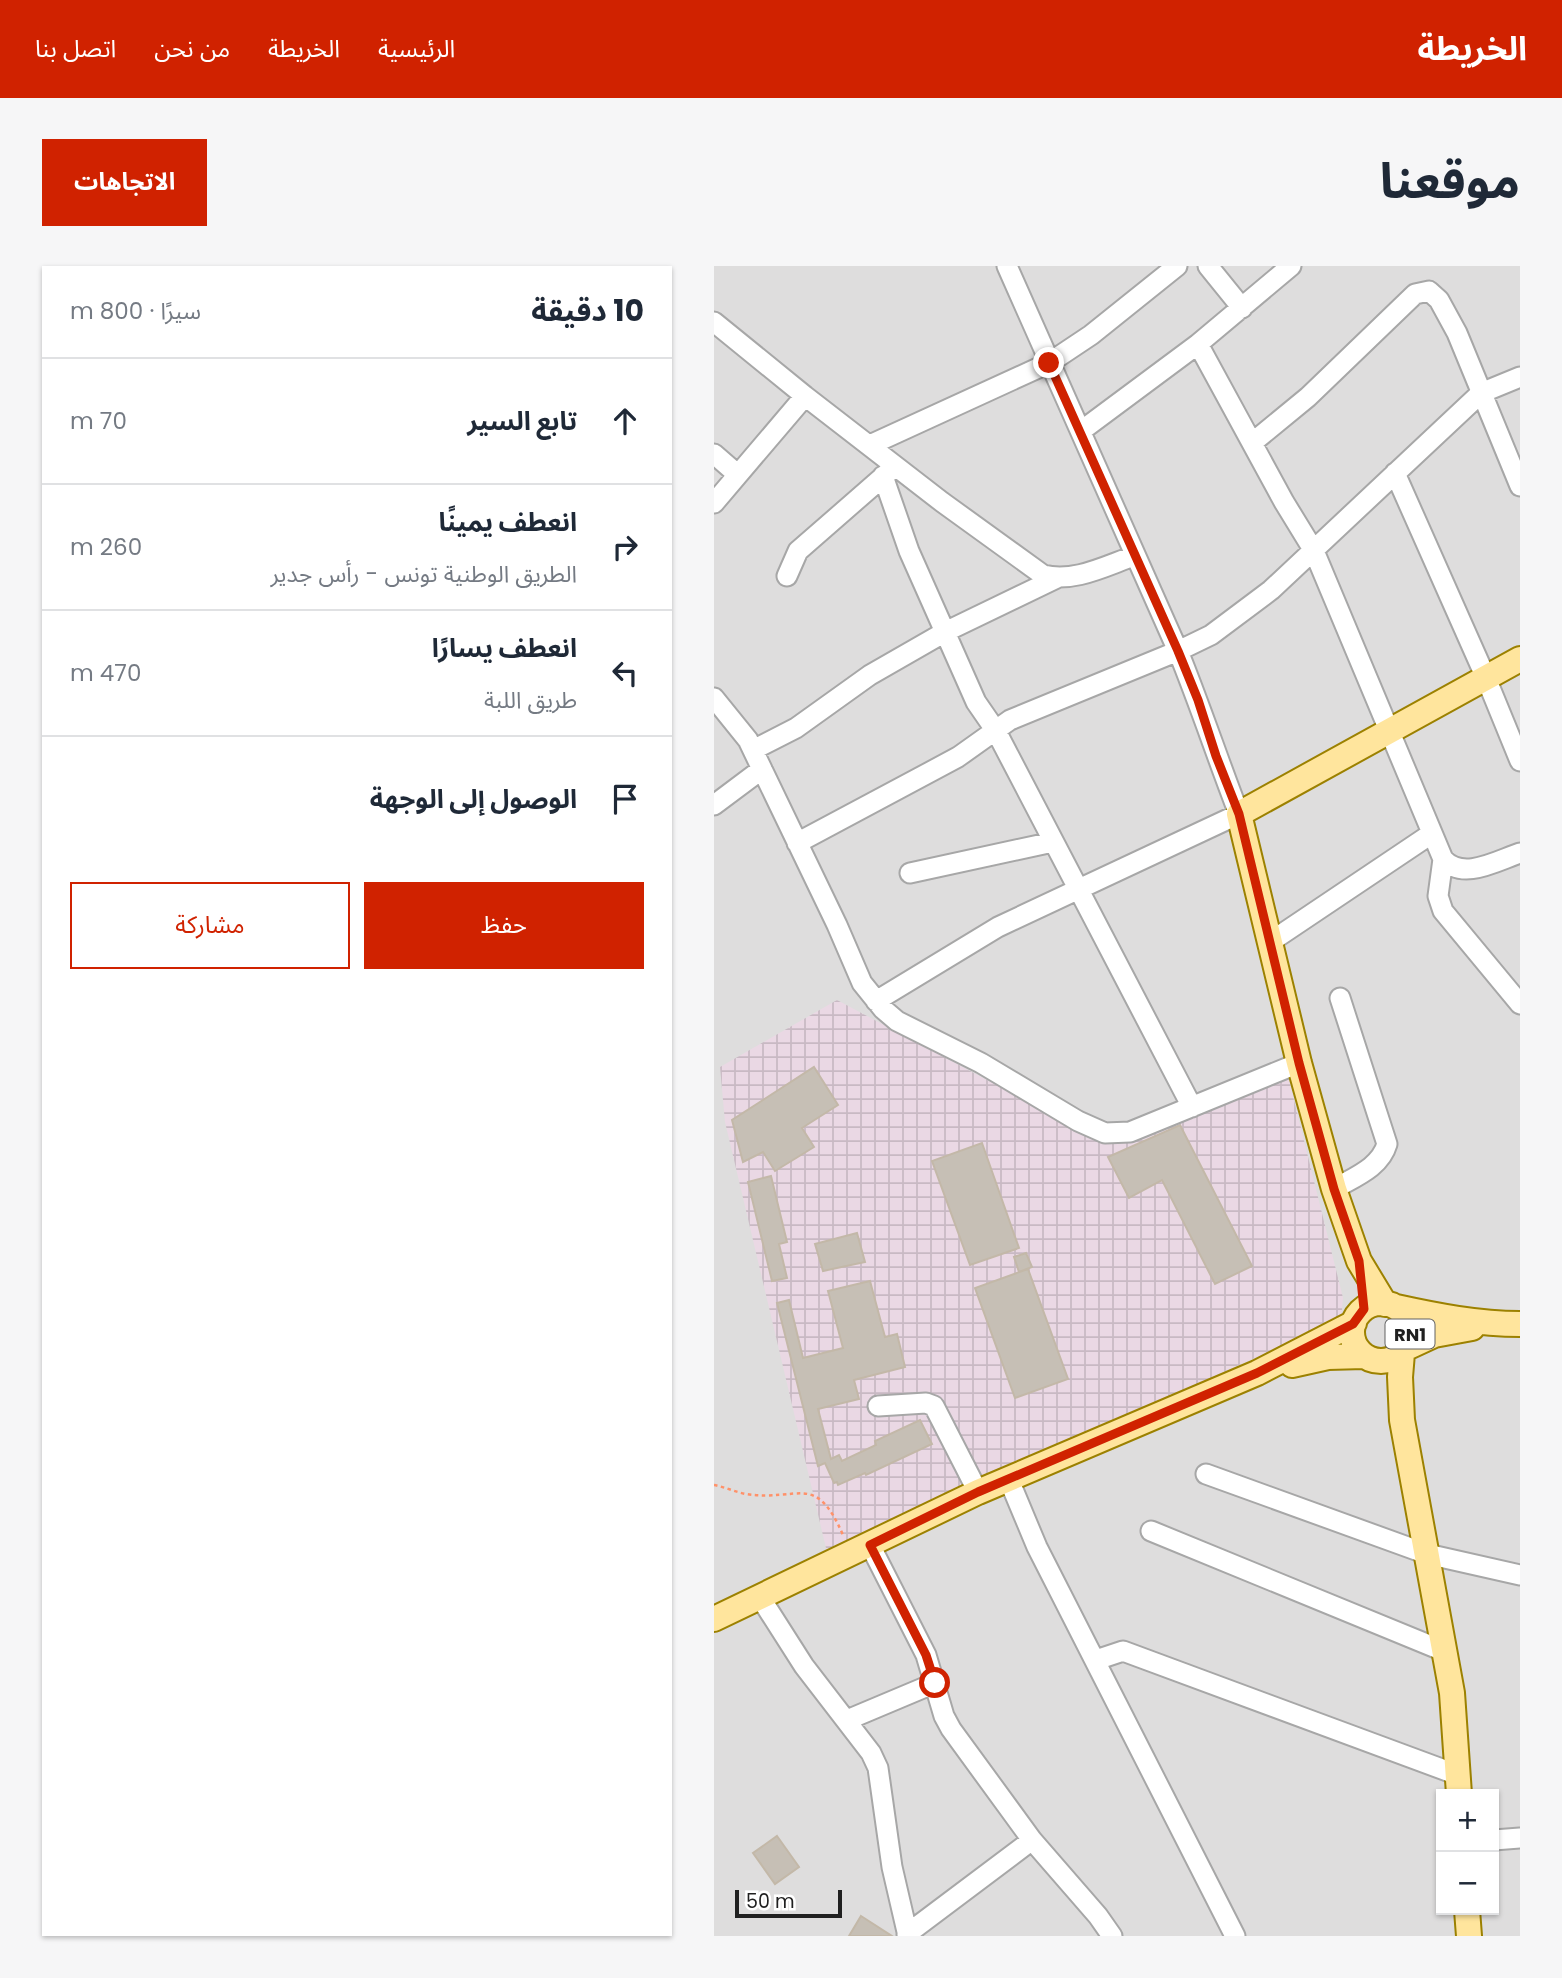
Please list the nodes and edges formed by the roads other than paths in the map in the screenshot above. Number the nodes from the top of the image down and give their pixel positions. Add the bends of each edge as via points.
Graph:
1 (1006, 266) edge
2 (1177, 266) edge
3 (1208, 266) edge
4 (1291, 266) edge
5 (1241, 309) junction
6 (714, 322) edge
7 (1198, 344) junction
8 (1049, 363) junction
9 (1520, 377) edge
10 (1481, 393) junction
11 (805, 396) junction
12 (1082, 431) junction
13 (1252, 443) junction
14 (870, 445) junction
15 (714, 454) edge
16 (889, 471) junction
17 (1395, 473) junction
18 (737, 474) junction
19 (1520, 486) edge
20 (714, 503) edge
21 (1314, 551) junction
22 (1134, 556) junction
23 (787, 576) dead end
24 (1057, 579) junction
25 (945, 632) junction
26 (1178, 651) junction
27 (1520, 659) edge
28 (1486, 678) junction
29 (714, 698) edge
30 (996, 731) junction
31 (1389, 731) junction
32 (753, 750) junction
33 (1520, 761) edge
34 (762, 769) junction
35 (714, 805) edge
36 (1239, 814) junction
37 (1431, 834) junction
38 (797, 842) junction
39 (1053, 842) junction
40 (1520, 853) edge
41 (1443, 859) junction
42 (910, 873) dead end
43 (1078, 890) junction
44 (1270, 942) junction
45 (1340, 998) dead end
46 (876, 1001) junction
47 (1520, 1004) edge
48 (1299, 1063) junction
49 (1192, 1107) junction
50 (1334, 1189) junction
51 (1374, 1311) junction
52 (1510, 1324) edge
53 (1404, 1350) junction
54 (1367, 1358) junction
55 (1257, 1373) junction
56 (878, 1406) dead end
57 (1402, 1420) junction
58 (1206, 1474) dead end
59 (1009, 1479) junction
60 (978, 1492) junction
61 (1151, 1531) dead end
62 (861, 1550) junction
63 (1427, 1554) junction
64 (1520, 1576) edge
65 (761, 1597) junction
66 (714, 1619) edge
67 (1446, 1652) junction
68 (1096, 1660) junction
69 (935, 1683) junction
70 (847, 1720) junction
71 (1458, 1785) edge
72 (1520, 1838) edge
73 (1032, 1840) junction
74 (1499, 1840) edge
75 (1467, 1915) edge
76 (908, 1935) edge
77 (1112, 1936) edge
78 (1235, 1936) edge
79 (1469, 1936) edge

1 - 8 street
2 - 8 street
3 - 5 street
4 - 5 street
5 - 7 street
6 - 11 street
7 - 12 street
7 - 13 street
8 - 12 street
8 - 14 street
9 - 10 street
10 - 13 street via 1439,300 1429,291 1415,294 1308,397
10 - 17 street
10 - 19 street
11 - 14 street
11 - 18 street
12 - 22 street
13 - 21 street
14 - 16 street
15 - 18 street
16 - 23 street via 798,551
16 - 24 street via 1043,575
16 - 25 street via 909,551
17 - 21 street
17 - 28 street
18 - 20 street
21 - 26 street via 1240,614
21 - 31 street
22 - 24 street
22 - 26 street
24 - 25 street
25 - 30 street via 975,702
25 - 32 street
26 - 30 street via 1046,704
26 - 36 street
27 - 28 main road
28 - 31 main road
28 - 33 street
29 - 32 street
30 - 38 street via 919,779
30 - 39 street
31 - 36 main road
31 - 37 street
32 - 34 street
34 - 35 street
34 - 38 street
36 - 43 street
36 - 44 main road
37 - 41 street
37 - 44 street
38 - 46 street via 862,983
39 - 42 street
39 - 43 street
40 - 41 street via 1468,870 1454,869
41 - 47 street via 1438,896 1443,911
43 - 46 street via 998,927
43 - 49 street
44 - 48 main road
45 - 50 street via 1387,1144 1376,1163
46 - 49 street via 897,1021 1105,1133 1130,1132
48 - 49 street
48 - 50 main road
50 - 51 main road
51 - 52 main road, RN1
51 - 53 main road, RN1 via 1408,1321 1410,1339
51 - 54 main road, RN1 via 1355,1345
51 - 55 main road, RN1
52 - 53 main road, RN1 via 1434,1335
53 - 54 main road, RN1 via 1387,1361
53 - 57 main road
54 - 55 main road, RN1 via 1328,1357
54 - 57 main road via 1383,1377
55 - 59 main road, RN1
56 - 60 street via 934,1406
57 - 63 main road
58 - 63 street
59 - 60 main road, RN1
59 - 68 street via 1037,1546
60 - 62 main road, RN1
61 - 67 street
62 - 65 main road, RN1
62 - 69 street via 926,1655
63 - 64 street
63 - 67 main road
65 - 66 main road, RN1
65 - 70 street via 804,1666
67 - 71 main road
68 - 71 street via 1123,1651
68 - 78 street
69 - 70 street
69 - 73 street via 951,1729
70 - 76 street via 878,1768 892,1867
72 - 74 street
73 - 76 street
73 - 77 street
75 - 79 main road

